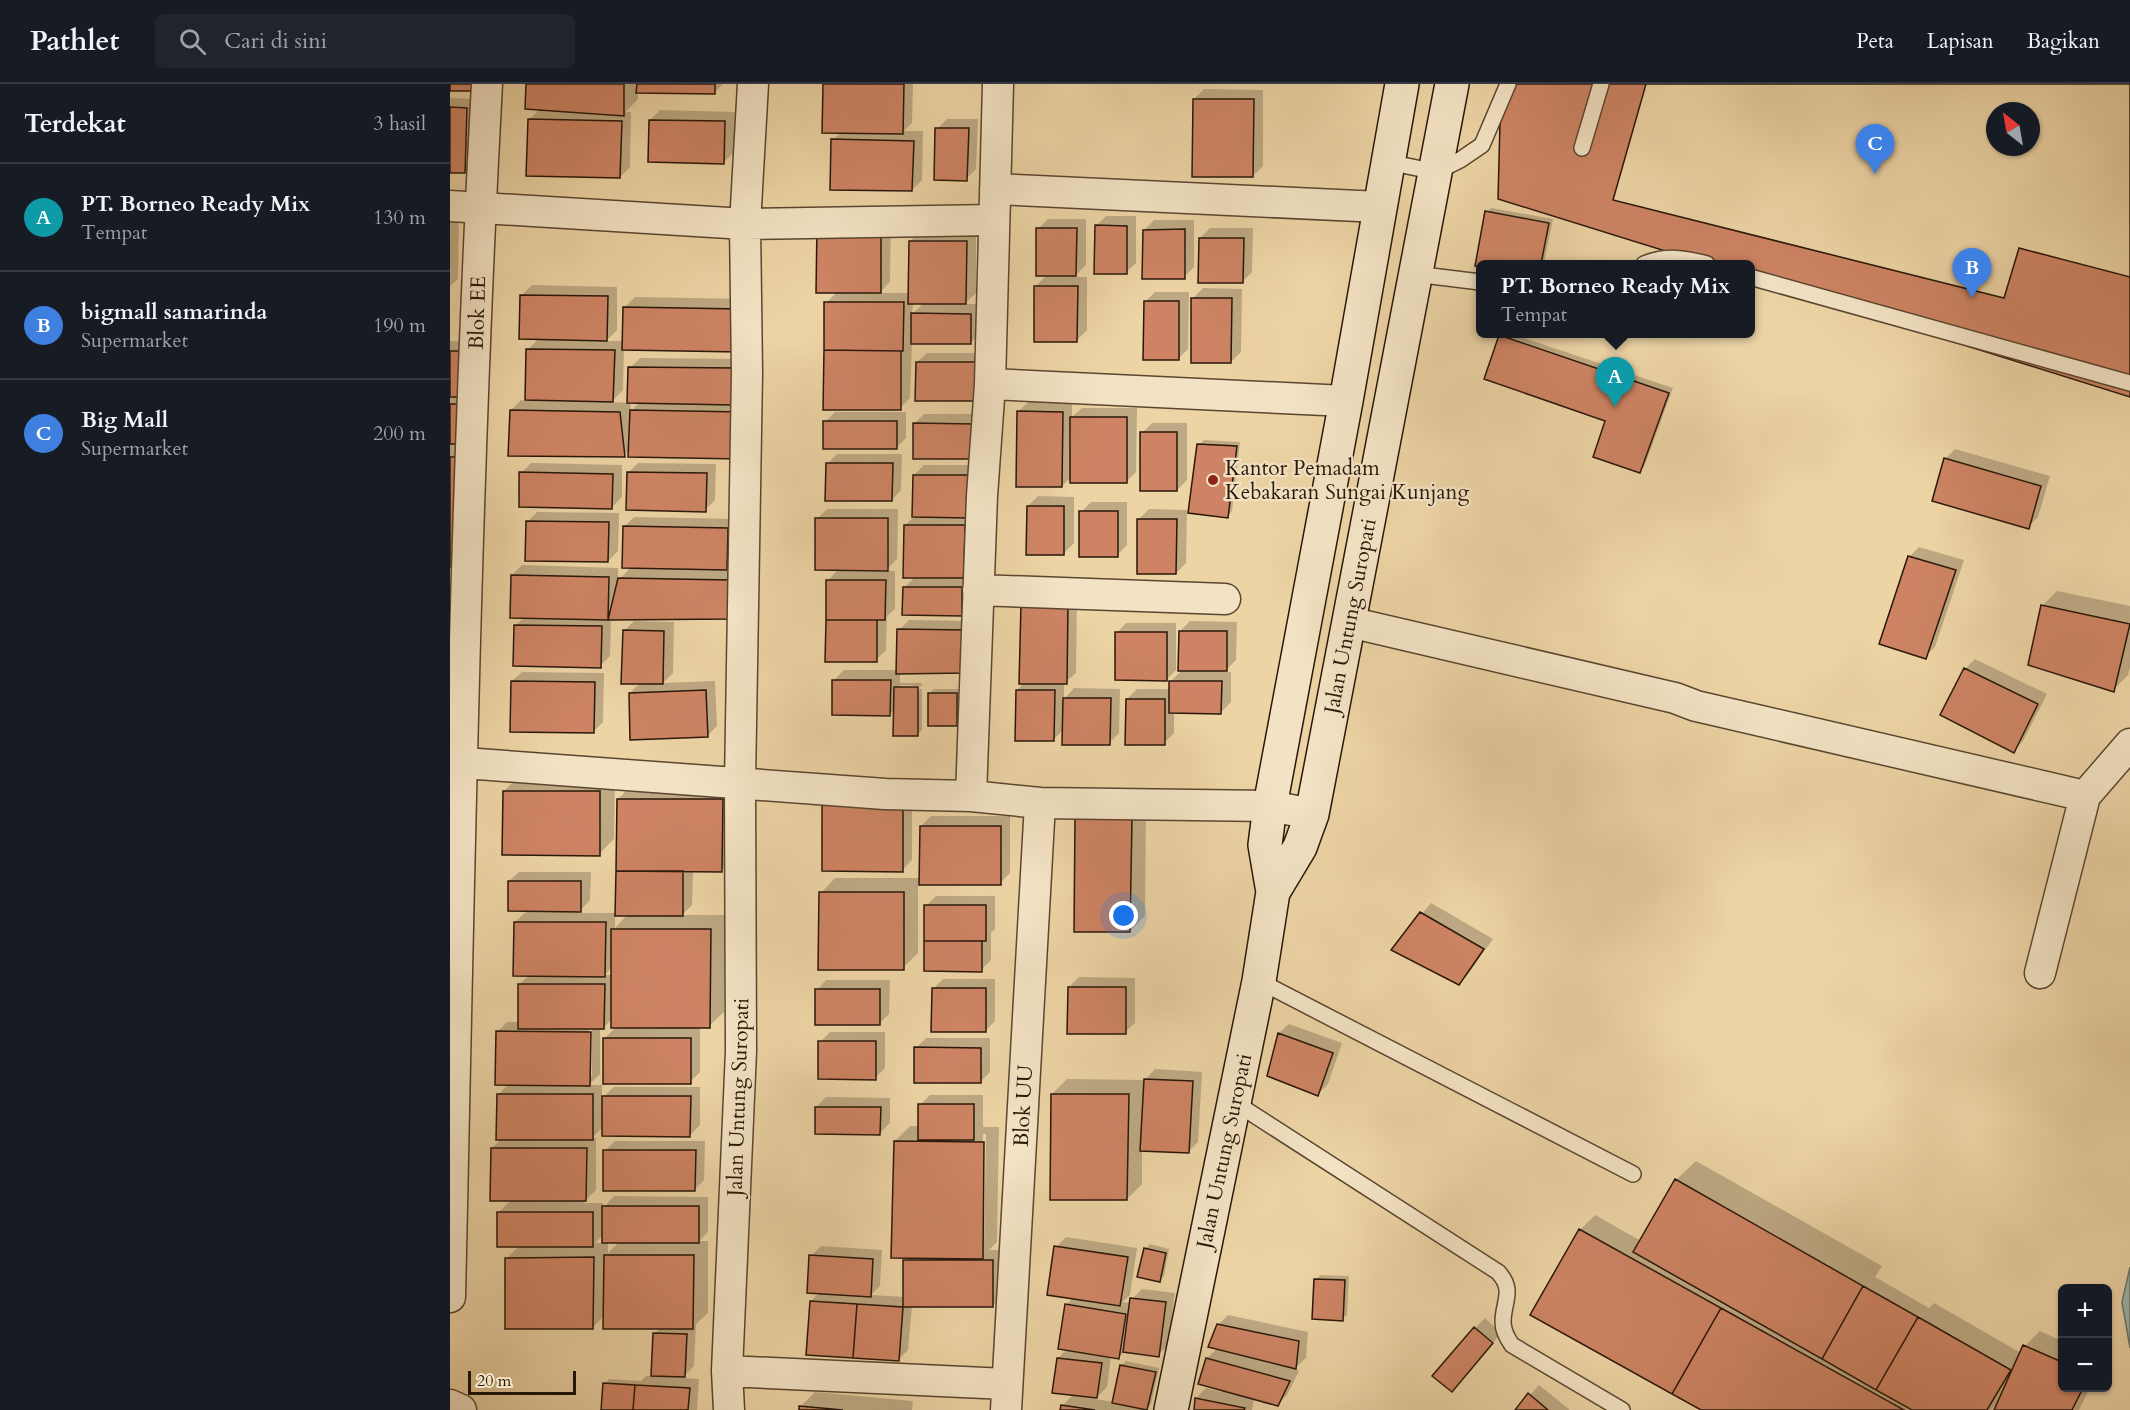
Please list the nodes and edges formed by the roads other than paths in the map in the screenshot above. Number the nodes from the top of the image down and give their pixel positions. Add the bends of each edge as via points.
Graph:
1 (487, 84) edge
2 (753, 84) edge
3 (998, 84) edge
4 (1402, 84) edge
5 (1452, 84) edge
6 (1508, 84) edge
7 (1601, 84) edge
8 (1582, 148) dead end
9 (1388, 162) junction
10 (1436, 172) junction
11 (995, 189) junction
12 (450, 206) edge
13 (480, 207) junction
14 (1380, 207) junction
15 (994, 220) junction
16 (745, 224) junction
17 (1661, 260) edge
18 (1692, 260) edge
19 (1415, 274) junction
20 (1755, 278) edge
21 (1476, 282) edge
22 (990, 384) junction
23 (2130, 384) edge
24 (1346, 402) junction
25 (978, 590) junction
26 (1225, 599) dead end
27 (1349, 622) junction
28 (2130, 744) edge
29 (456, 762) edge
30 (740, 783) junction
31 (971, 796) junction
32 (2085, 796) junction
33 (1041, 803) junction
34 (1270, 806) junction
35 (1312, 814) junction
36 (1273, 892) junction
37 (2040, 973) dead end
38 (1259, 981) junction
39 (1233, 1102) junction
40 (1633, 1174) dead end
41 (450, 1297) edge
42 (727, 1371) junction
43 (1006, 1397) edge
44 (450, 1405) edge
45 (461, 1410) edge
46 (729, 1410) edge
47 (1171, 1410) edge
48 (1622, 1410) edge

1 - 13 street, Blok EE
2 - 16 street, Jalan Untung Suropati
3 - 11 street
4 - 9 main road, Jalan Untung Suropati
5 - 10 main road, Jalan Untung Suropati
6 - 10 lane via 1482,145
7 - 8 lane
9 - 10 lane
9 - 14 main road, Jalan Untung Suropati
10 - 19 main road, Jalan Untung Suropati
11 - 14 street
11 - 15 street
12 - 13 street
13 - 16 street
13 - 29 street, Blok EE
14 - 24 main road, Jalan Untung Suropati
15 - 16 street
15 - 22 street
16 - 30 street, Jalan Untung Suropati via 747,373
17 - 18 lane
19 - 21 lane
19 - 27 main road, Jalan Untung Suropati
20 - 23 lane
22 - 24 street
22 - 25 street
24 - 34 main road, Jalan Untung Suropati
25 - 26 street
25 - 31 street
27 - 32 street
27 - 35 main road, Jalan Untung Suropati
28 - 32 street
29 - 30 street
29 - 41 street, Blok EE
30 - 31 street
30 - 42 street, Jalan Untung Suropati via 741,1051
31 - 33 street
32 - 37 street
33 - 34 street
33 - 43 street, Blok UU
34 - 35 street
34 - 36 main road, Jalan Untung Suropati via 1264,845
35 - 36 main road, Jalan Untung Suropati via 1300,848
36 - 38 main road, Jalan Untung Suropati
38 - 39 main road, Jalan Untung Suropati
38 - 40 lane
39 - 47 main road, Jalan Untung Suropati
39 - 48 lane via 1498,1272 1508,1293 1503,1321 1512,1345
42 - 43 street
42 - 46 street, Jalan Untung Suropati
44 - 45 street

